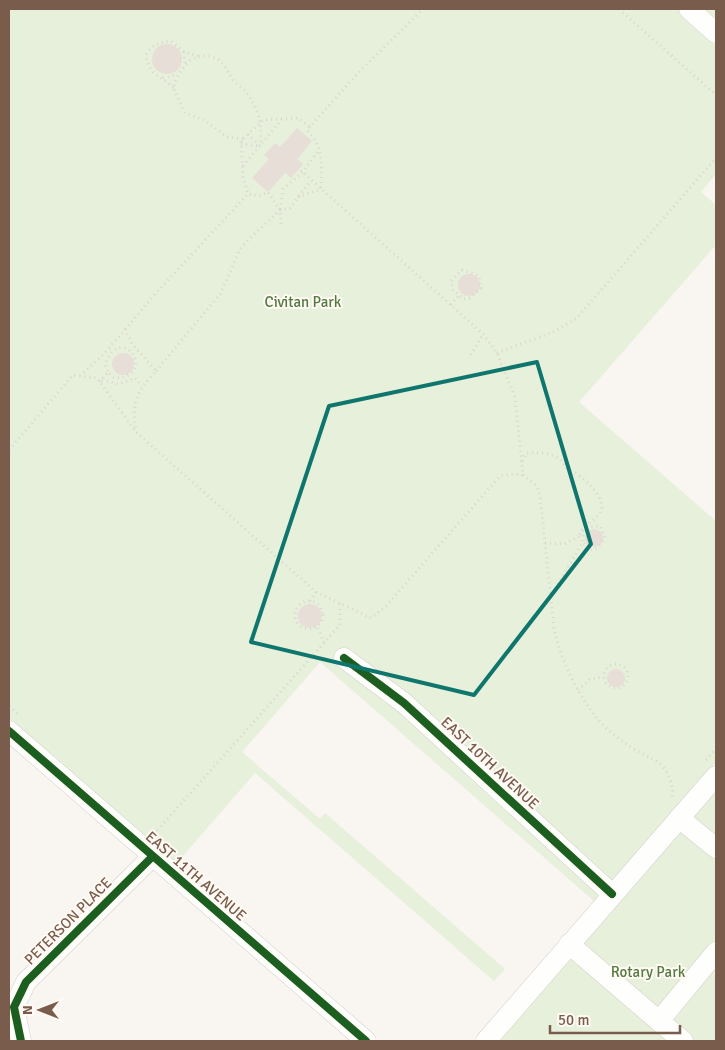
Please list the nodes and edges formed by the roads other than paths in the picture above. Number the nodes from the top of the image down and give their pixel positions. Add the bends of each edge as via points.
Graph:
1 (689, 9) edge
2 (716, 33) edge
3 (344, 658) dead end
4 (16, 725) edge
5 (716, 776) edge
6 (679, 818) junction
7 (716, 848) edge
8 (152, 857) junction
9 (612, 894) junction
10 (569, 944) junction
11 (716, 952) edge
12 (659, 1021) junction
13 (21, 1041) edge
14 (366, 1041) edge
15 (486, 1041) edge
16 (684, 1041) edge

1 - 2 street
3 - 9 street, EAST 10TH AVENUE via 404,703
4 - 8 street, EAST 11TH AVENUE
5 - 6 street
6 - 7 street
6 - 9 street
8 - 13 street, PETERSON PLACE via 26,982 14,1006
8 - 14 street, EAST 11TH AVENUE
9 - 10 street
10 - 12 street
10 - 15 street
11 - 12 street
12 - 16 street

